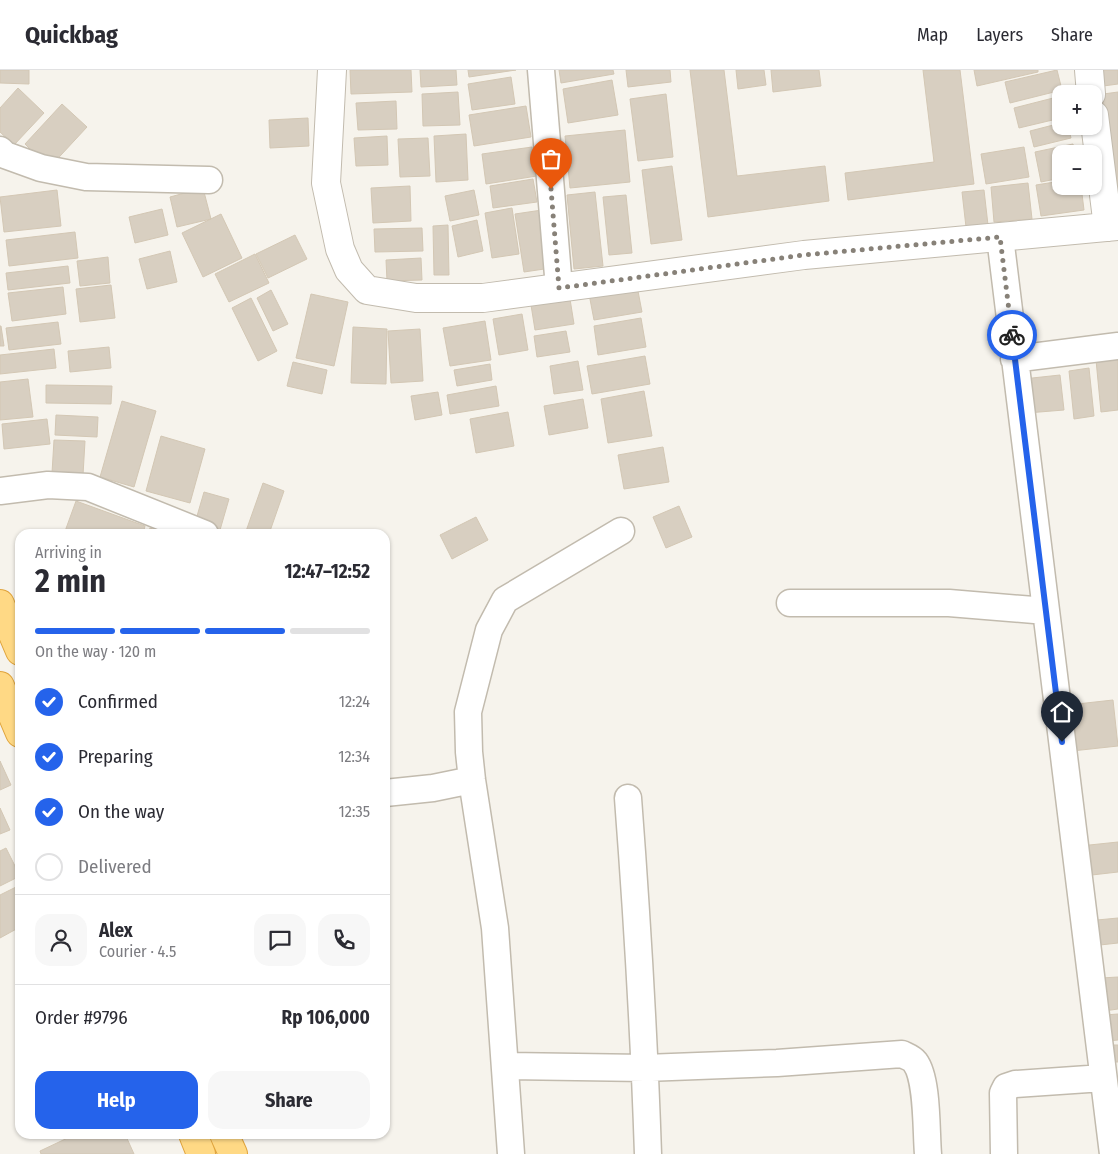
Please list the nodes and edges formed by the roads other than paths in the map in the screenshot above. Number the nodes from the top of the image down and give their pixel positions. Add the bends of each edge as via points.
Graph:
1 (332, 70) edge
2 (541, 70) edge
3 (1089, 70) edge
4 (1090, 85) edge
5 (1097, 135) edge
6 (2, 160) edge
7 (209, 180) dead end
8 (1113, 226) edge
9 (1000, 237) junction
10 (559, 288) junction
11 (1118, 346) edge
12 (1014, 359) junction
13 (0, 491) edge
14 (193, 529) edge
15 (621, 530) dead end
16 (790, 603) dead end
17 (0, 604) edge
18 (1046, 611) junction
19 (15, 639) edge
20 (0, 686) edge
21 (15, 721) edge
22 (472, 780) junction
23 (390, 792) edge
24 (628, 798) dead end
25 (505, 1066) junction
26 (645, 1068) junction
27 (1103, 1078) junction
28 (195, 1139) edge
29 (226, 1139) edge
30 (201, 1154) edge
31 (233, 1154) edge
32 (511, 1154) edge
33 (648, 1154) edge
34 (928, 1154) edge
35 (1004, 1154) edge
36 (1113, 1154) edge

1 - 10 street via 326,183 340,249 349,270 366,290 416,298 483,298
2 - 10 street
3 - 4 street
5 - 8 street
6 - 7 street via 86,178
8 - 9 street
9 - 10 street via 804,255
9 - 12 street
11 - 12 street
12 - 18 street
13 - 14 street via 48,485 88,487
15 - 22 street via 505,600 489,630 468,712
16 - 18 street via 949,603
17 - 19 highway
18 - 27 street
20 - 21 highway
22 - 23 street
22 - 25 street via 495,928
24 - 26 street
25 - 26 street
25 - 32 street
26 - 33 street
26 - 34 street via 902,1054 914,1060 920,1071
27 - 35 street via 1006,1087 1003,1093
27 - 36 street
28 - 30 highway
29 - 31 highway

